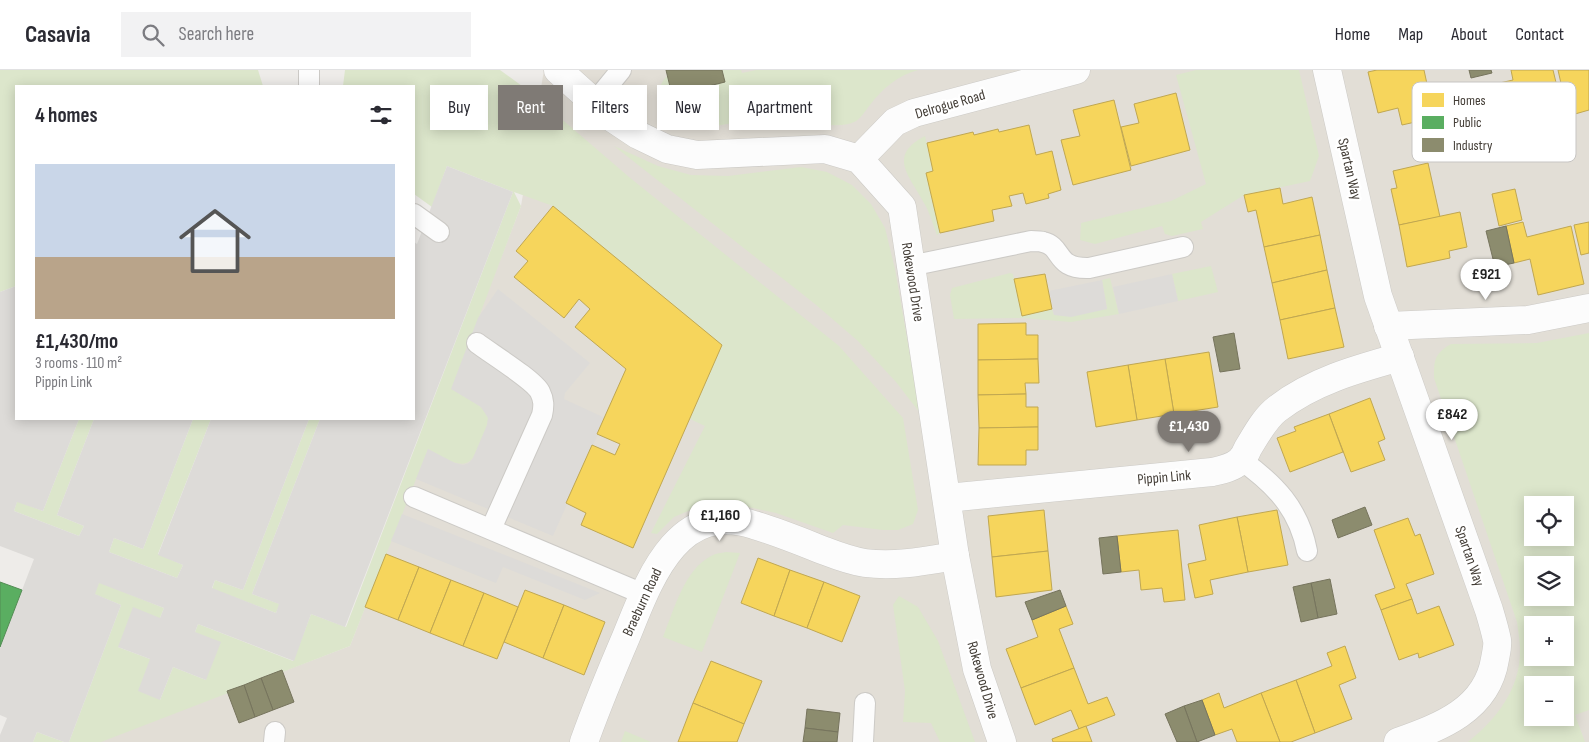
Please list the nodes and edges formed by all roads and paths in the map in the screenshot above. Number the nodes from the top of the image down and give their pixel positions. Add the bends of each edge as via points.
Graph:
1 (309, 70) edge
2 (558, 70) edge
3 (621, 70) edge
4 (1076, 70) edge
5 (1327, 70) edge
6 (1025, 76) edge
7 (309, 85) edge
8 (574, 85) edge
9 (609, 85) edge
10 (631, 130) edge
11 (859, 159) junction
12 (415, 215) edge
13 (438, 232) dead end
14 (1183, 247) dead end
15 (910, 266) junction
16 (1589, 308) edge
17 (1388, 326) junction
18 (477, 343) dead end
19 (1400, 356) junction
20 (1241, 460) junction
21 (414, 498) dead end
22 (947, 498) junction
23 (491, 529) junction
24 (1306, 551) dead end
25 (955, 556) junction
26 (643, 594) junction
27 (865, 703) dead end
28 (584, 742) edge
29 (863, 742) edge
30 (1002, 742) edge
31 (1398, 742) edge

1 - 7 lane
2 - 8 street
3 - 9 lane
4 - 6 street, Delrogue Road
5 - 17 street, Spartan Way via 1378,296
6 - 11 street, Delrogue Road via 914,113 896,122
10 - 11 street via 667,149 697,155 825,149
11 - 15 street, Rokewood Drive via 902,208
12 - 13 lane
14 - 15 lane via 1089,268 1076,268 1066,264 1045,242 1031,241
15 - 22 street, Rokewood Drive
16 - 17 street via 1528,320
17 - 19 street, Spartan Way
18 - 23 lane via 539,390 544,402 542,415
19 - 20 street via 1347,372 1293,398 1262,426
19 - 31 street, Spartan Way via 1498,642 1493,671 1482,692 1464,711 1437,728
20 - 22 street, Pippin Link via 1229,468 1212,472
20 - 24 lane via 1281,494 1304,533
21 - 23 lane
22 - 25 street, Rokewood Drive
23 - 26 lane
25 - 26 street, Braeburn Road via 892,564 864,563 753,524 729,519 707,522 669,549
25 - 30 street, Rokewood Drive via 977,669
26 - 28 street, Braeburn Road
27 - 29 lane

